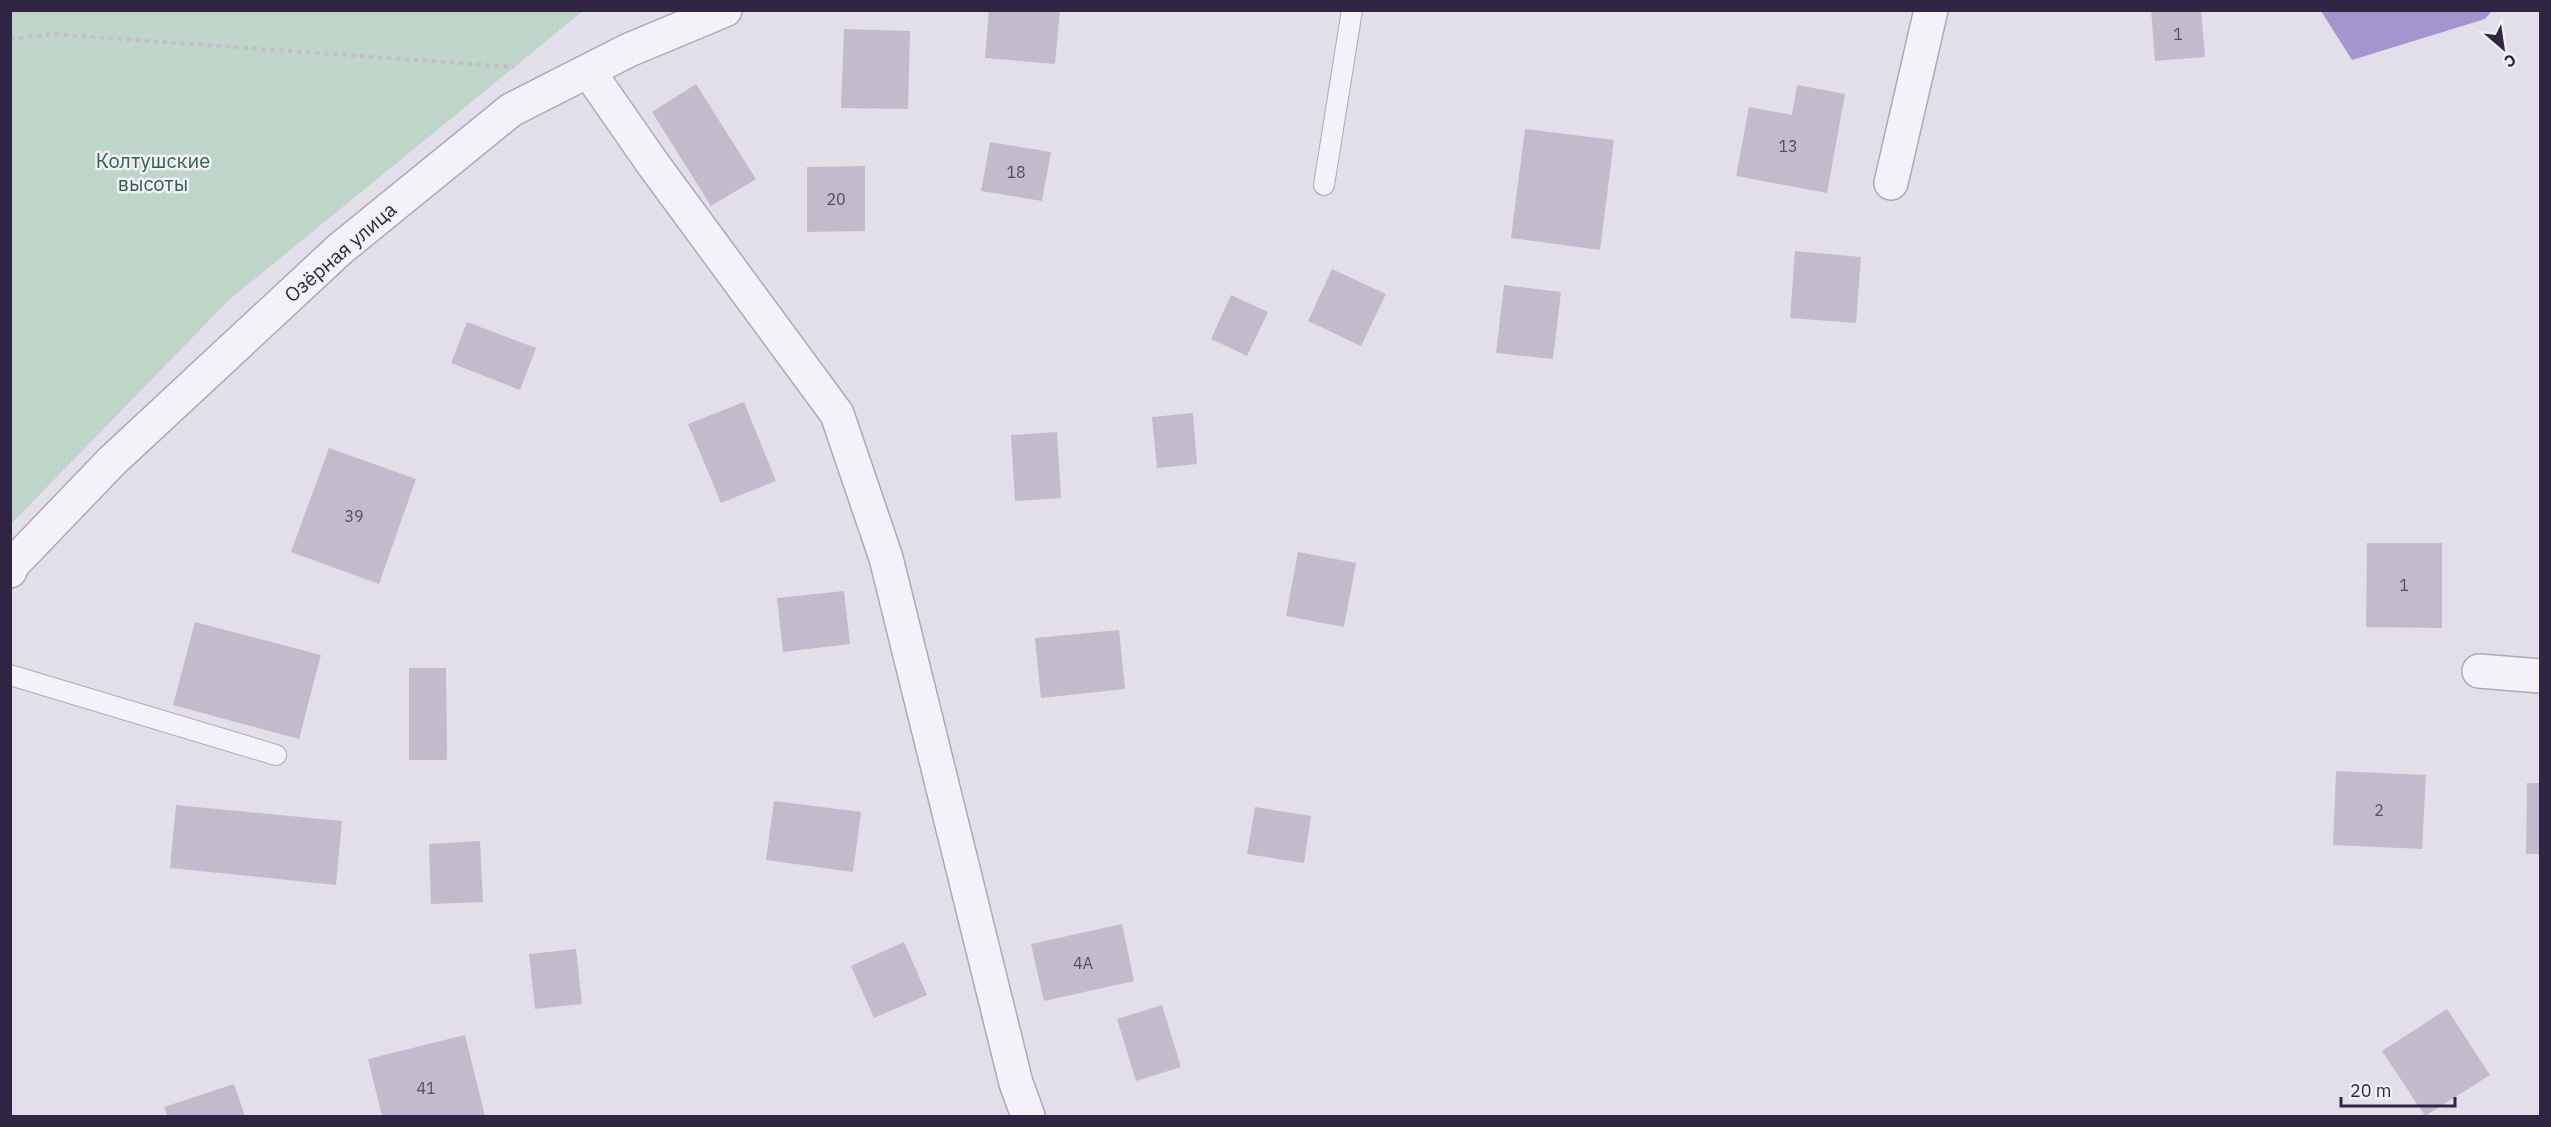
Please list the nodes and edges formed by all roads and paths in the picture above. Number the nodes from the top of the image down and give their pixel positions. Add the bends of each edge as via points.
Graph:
1 (725, 10) edge
2 (1352, 10) edge
3 (1931, 10) edge
4 (10, 39) edge
5 (518, 67) dead end
6 (589, 72) junction
7 (1891, 183) dead end
8 (1324, 185) dead end
9 (10, 571) edge
10 (2479, 671) dead end
11 (10, 675) edge
12 (2541, 676) edge
13 (276, 755) dead end
14 (1028, 1116) edge

1 - 6 street, Озёрная улица via 629,50
2 - 8 lane
3 - 7 street
4 - 5 path via 51,34
6 - 9 street, Озёрная улица via 511,110 340,249 112,461
6 - 14 street via 837,414 886,558 1016,1083
10 - 12 street
11 - 13 lane

